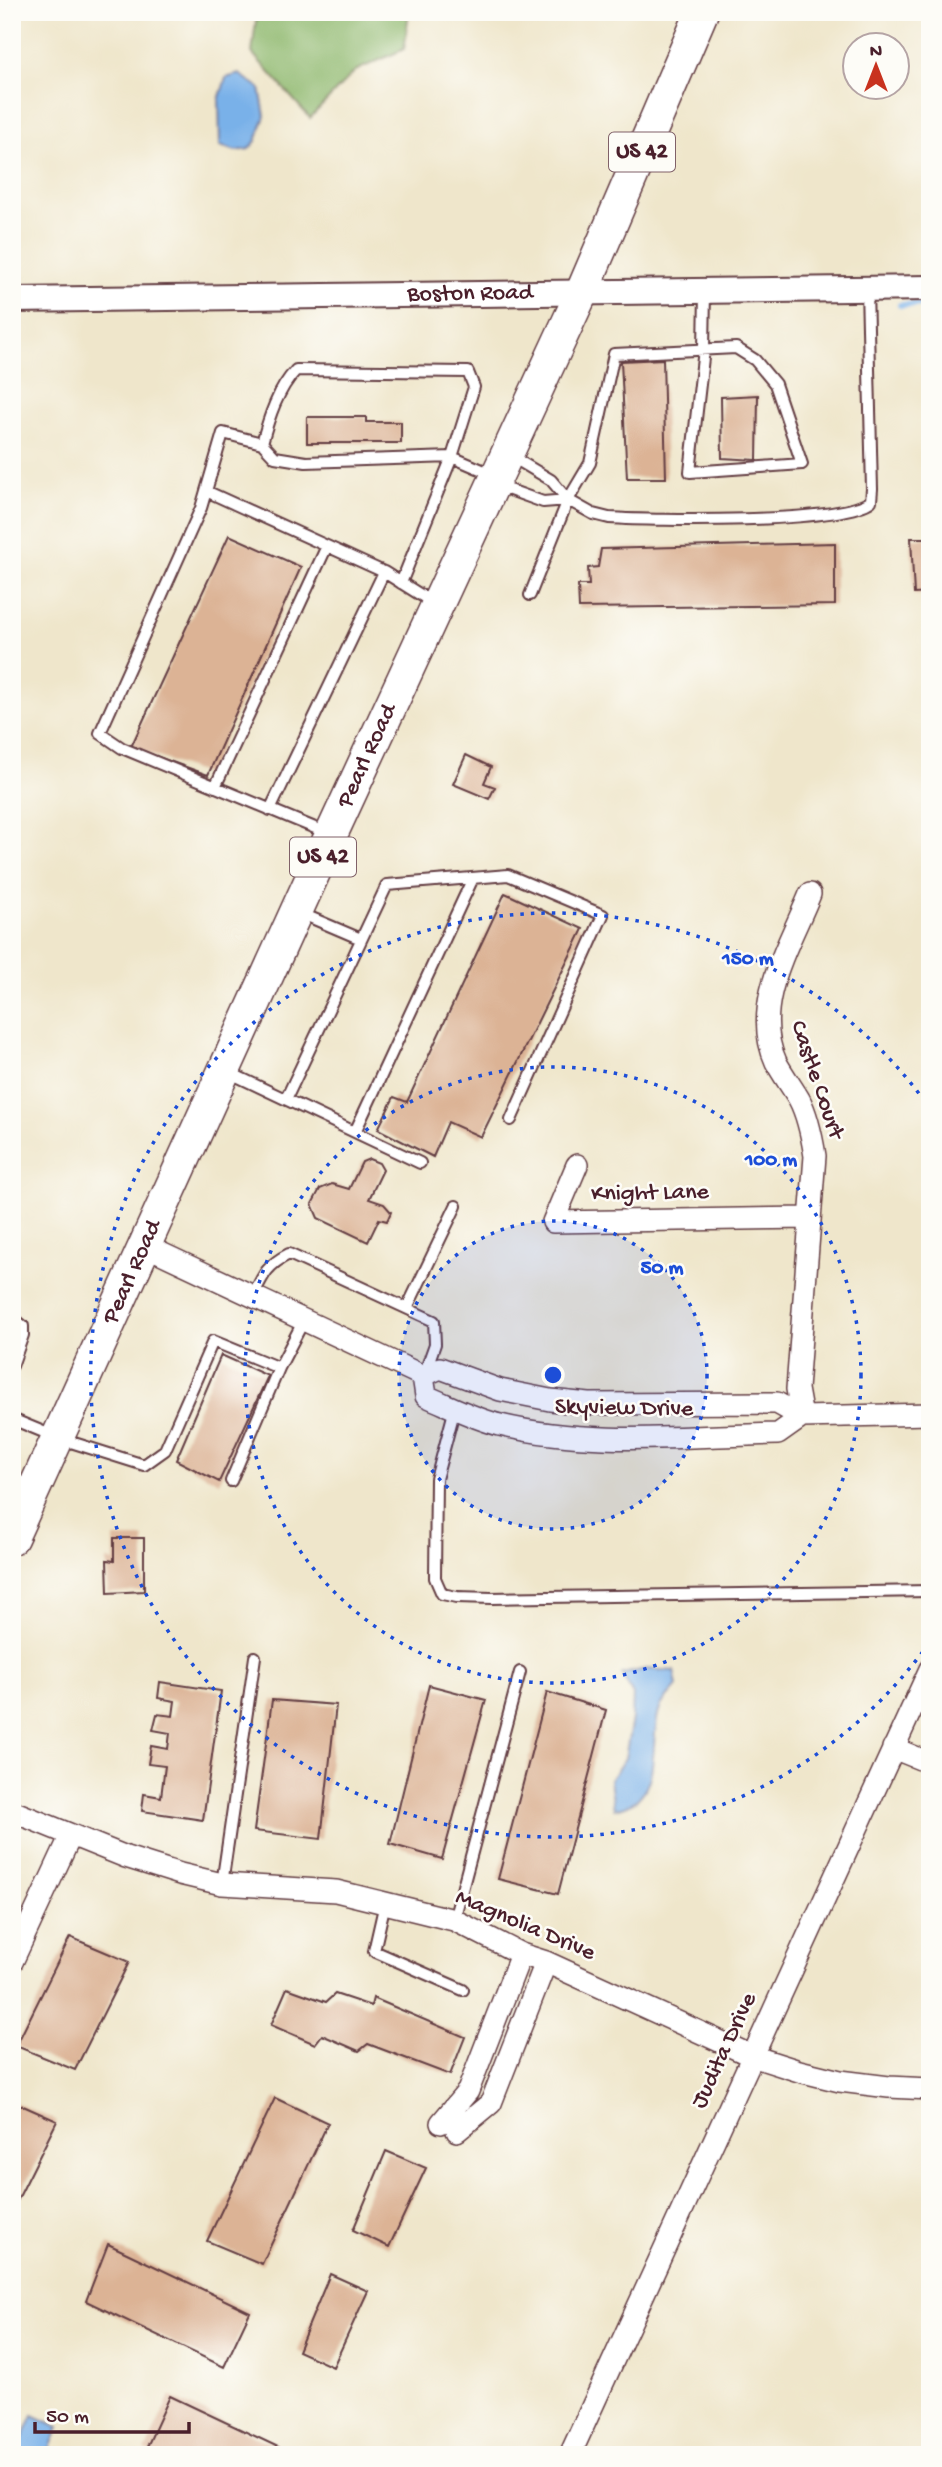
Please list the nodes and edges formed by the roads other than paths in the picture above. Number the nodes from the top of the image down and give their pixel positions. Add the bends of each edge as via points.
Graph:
1 (702, 12) edge
2 (867, 288) junction
3 (930, 288) edge
4 (705, 290) junction
5 (582, 292) junction
6 (12, 300) edge
7 (704, 349) junction
8 (262, 443) junction
9 (452, 457) junction
10 (499, 471) junction
11 (206, 491) junction
12 (569, 500) junction
13 (327, 546) junction
14 (384, 572) junction
15 (401, 583) junction
16 (530, 595) dead end
17 (437, 606) junction
18 (215, 787) junction
19 (270, 810) junction
20 (331, 835) junction
21 (473, 878) junction
22 (810, 894) dead end
23 (298, 912) junction
24 (361, 939) junction
25 (226, 1071) junction
26 (286, 1099) junction
27 (511, 1120) dead end
28 (355, 1132) junction
29 (420, 1163) dead end
30 (577, 1165) dead end
31 (456, 1206) dead end
32 (810, 1218) junction
33 (146, 1246) junction
34 (253, 1296) junction
35 (407, 1308) junction
36 (12, 1317) edge
37 (303, 1320) junction
38 (12, 1366) edge
39 (279, 1368) junction
40 (423, 1376) junction
41 (455, 1408) junction
42 (930, 1414) edge
43 (802, 1417) junction
44 (12, 1419) edge
45 (58, 1438) junction
46 (232, 1480) dead end
47 (12, 1538) edge
48 (930, 1591) edge
49 (255, 1657) dead end
50 (930, 1669) edge
51 (520, 1672) dead end
52 (893, 1748) junction
53 (930, 1763) edge
54 (12, 1811) edge
55 (71, 1835) junction
56 (222, 1884) junction
57 (385, 1903) junction
58 (454, 1920) junction
59 (521, 1954) junction
60 (12, 1962) edge
61 (546, 1962) junction
62 (463, 1990) dead end
63 (752, 2056) junction
64 (930, 2089) edge
65 (569, 2455) edge

1 - 5 main road, Pearl Road / US 42
2 - 3 street, Boston Road
2 - 4 street, Boston Road
2 - 12 lane via 873,489 872,501 864,507 758,518 635,520 593,514
4 - 5 street, Boston Road
4 - 7 lane
5 - 6 street, Boston Road
5 - 10 main road, Pearl Road / US 42
7 - 7 lane via 690,472 802,464 775,384 755,360 736,348
7 - 12 lane via 614,354 590,463
8 - 9 lane via 275,457 306,462
8 - 9 lane via 270,414 296,370 468,372 474,387
8 - 11 lane via 223,433
9 - 10 lane
9 - 15 lane
10 - 12 lane via 551,480
10 - 12 lane via 543,502
10 - 17 main road, Pearl Road / US 42
11 - 13 lane
11 - 18 lane via 100,733 122,748
12 - 16 lane
13 - 14 lane
13 - 18 lane
14 - 15 lane
14 - 19 lane
15 - 17 lane
17 - 20 main road, Pearl Road / US 42
18 - 19 lane
19 - 20 lane
20 - 23 main road, Pearl Road / US 42
21 - 24 lane via 387,885
21 - 27 lane via 508,875 603,915
21 - 28 lane
22 - 32 street, Castle Court via 770,992 766,1017 776,1062 800,1101 811,1132 815,1156
23 - 24 lane
23 - 25 main road, Pearl Road / US 42
24 - 26 lane
25 - 26 lane
25 - 33 main road, Pearl Road / US 42
26 - 28 lane
28 - 29 lane
30 - 32 street, Knight Lane via 553,1222
31 - 35 lane
32 - 43 street, Castle Court via 797,1389
33 - 34 street, Skyview Drive
33 - 45 main road, Pearl Road / US 42
34 - 35 lane via 274,1261 289,1254
34 - 37 street, Skyview Drive
35 - 40 lane via 434,1321 435,1344
36 - 38 lane via 23,1326 23,1335
37 - 39 lane
37 - 40 street, Skyview Drive
39 - 45 lane via 213,1341 164,1450 144,1465
39 - 46 lane
40 - 41 street, Skyview Drive via 426,1396
40 - 43 street, Skyview Drive via 440,1368 500,1390 589,1404 777,1403
41 - 43 street, Skyview Drive via 497,1425 586,1439 778,1434
41 - 48 lane via 436,1479 435,1578 442,1594 492,1598
42 - 43 street, Skyview Drive
44 - 45 lane
45 - 47 main road, Pearl Road / US 42
49 - 56 lane
50 - 52 street, Judita Drive
51 - 58 lane
52 - 53 street
52 - 63 street, Judita Drive
54 - 55 street, Magnolia Drive
55 - 56 street, Magnolia Drive via 126,1857
55 - 60 street
56 - 57 street, Magnolia Drive via 336,1891
57 - 58 street, Magnolia Drive
57 - 62 lane via 374,1951
58 - 59 street, Magnolia Drive
59 - 61 street, Magnolia Drive
59 - 61 street via 468,2091 449,2127 491,2103
61 - 63 street, Magnolia Drive
63 - 64 street, Magnolia Drive via 840,2081
63 - 65 street, Judita Drive

